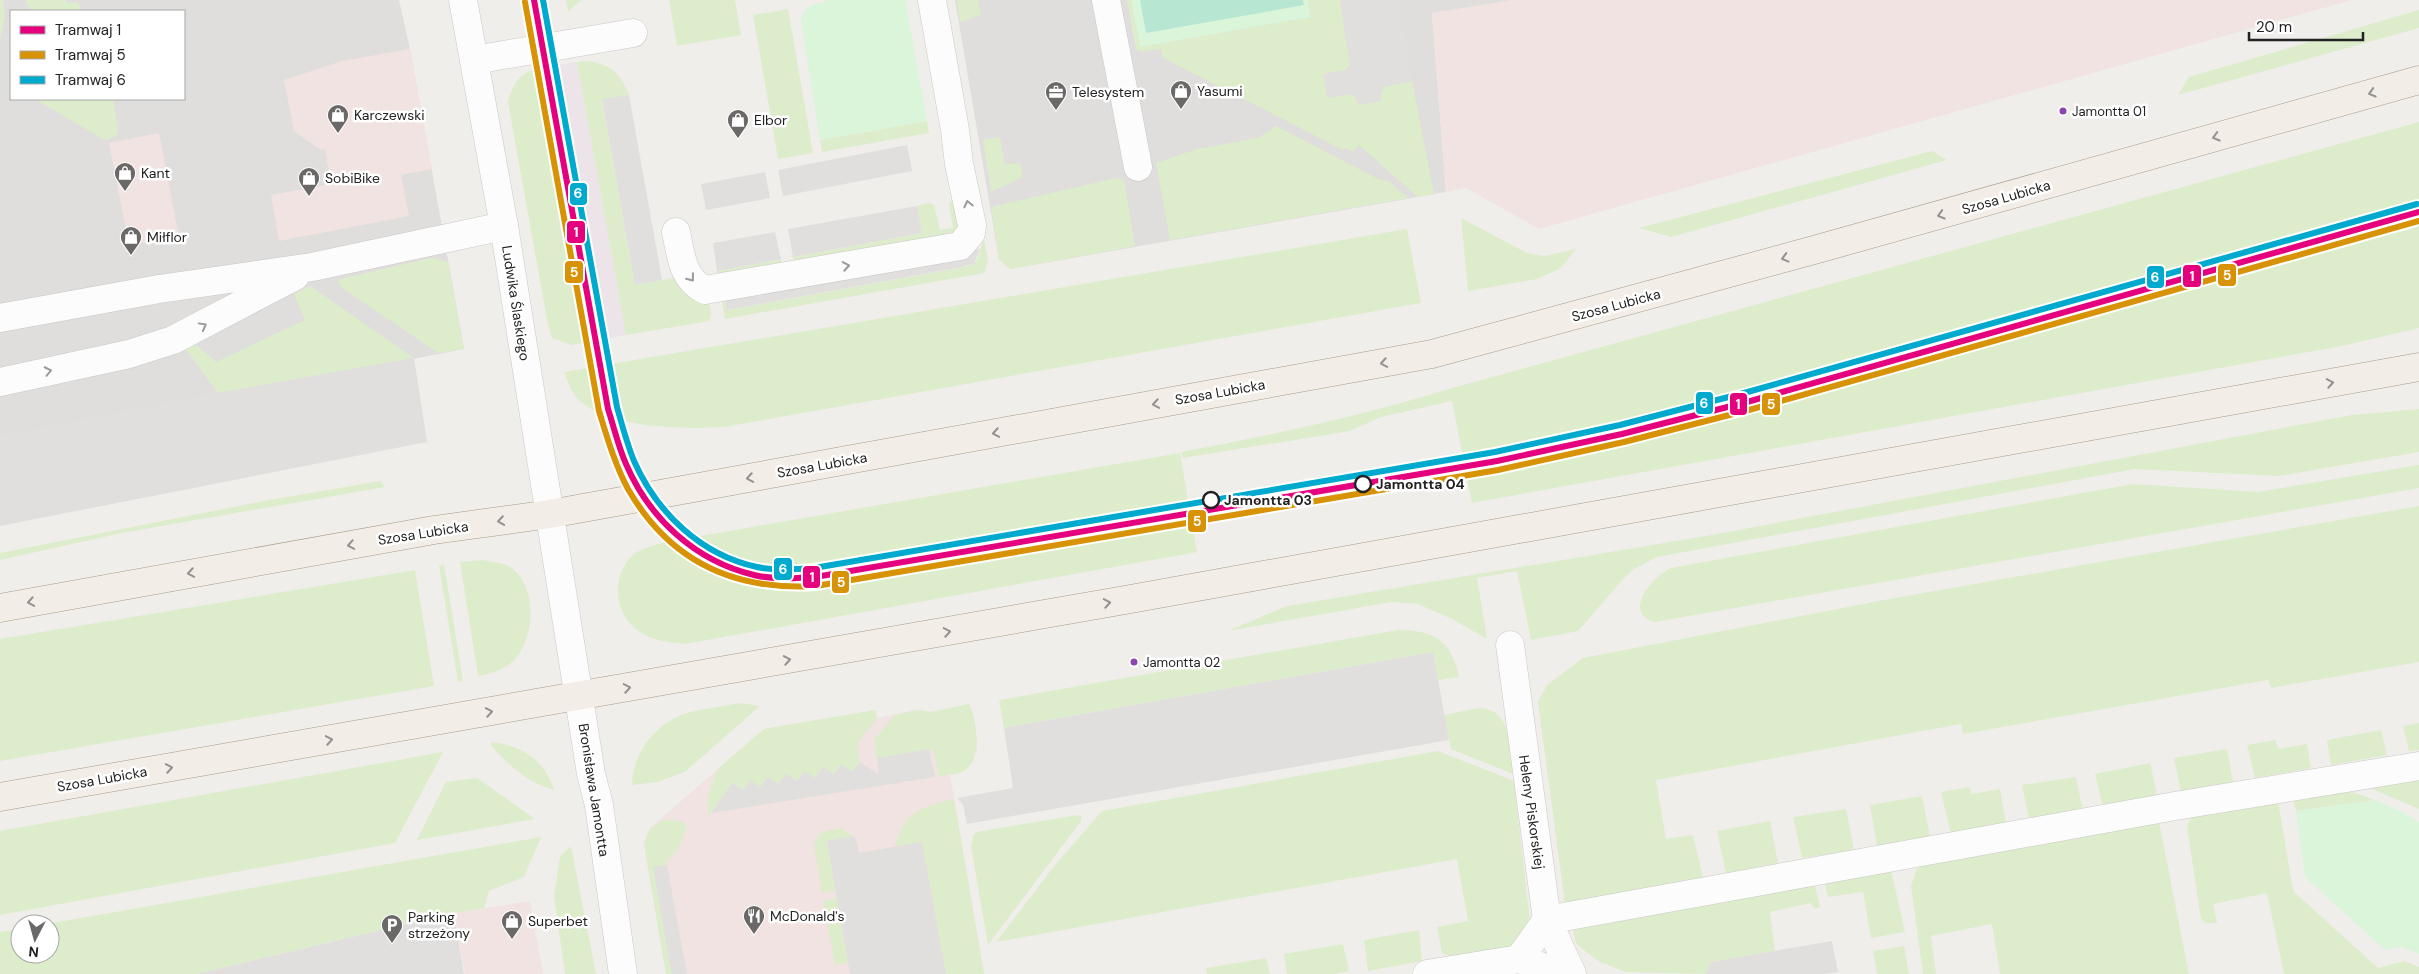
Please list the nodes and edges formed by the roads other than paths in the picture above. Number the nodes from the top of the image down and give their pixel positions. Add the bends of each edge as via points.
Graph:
1 (463, 0) edge
2 (932, 0) edge
3 (1106, 0) edge
4 (633, 33) dead end
5 (474, 60) junction
6 (2419, 80) edge
7 (1138, 166) dead end
8 (504, 226) junction
9 (676, 232) dead end
10 (312, 267) junction
11 (0, 318) edge
12 (2419, 367) edge
13 (0, 382) edge
14 (550, 514) junction
15 (565, 606) joint
16 (0, 608) edge
17 (1510, 645) dead end
18 (579, 696) junction
19 (2419, 766) edge
20 (0, 797) edge
21 (1547, 920) junction
22 (1519, 959) junction
23 (623, 974) edge
24 (1428, 974) edge
25 (1564, 974) edge
26 (1572, 974) edge

1 - 5 street, Ludwika Ślaskiego
9 -> 2 street via 686,273 706,290 960,246 971,233 972,225
3 - 7 street
4 - 5 street
5 - 8 street, Ludwika Ślaskiego
6 -> 14 main road, Szosa Lubicka via 1432,354
8 - 10 street
8 - 14 street, Ludwika Ślaskiego
10 - 11 street via 159,289
13 -> 10 street via 129,354 183,337
18 -> 12 main road, Szosa Lubicka
14 - 15 street, Ludwika Ślaskiego
14 -> 16 main road, Szosa Lubicka via 434,530
15 - 18 street, Bronisława Jamontta
17 - 21 street, Heleny Piskorskiej
20 -> 18 main road, Szosa Lubicka
18 - 23 street, Bronisława Jamontta
19 - 21 street via 2175,806
21 - 22 street
21 - 26 street, Heleny Piskorskiej
22 - 24 street
22 - 25 street

